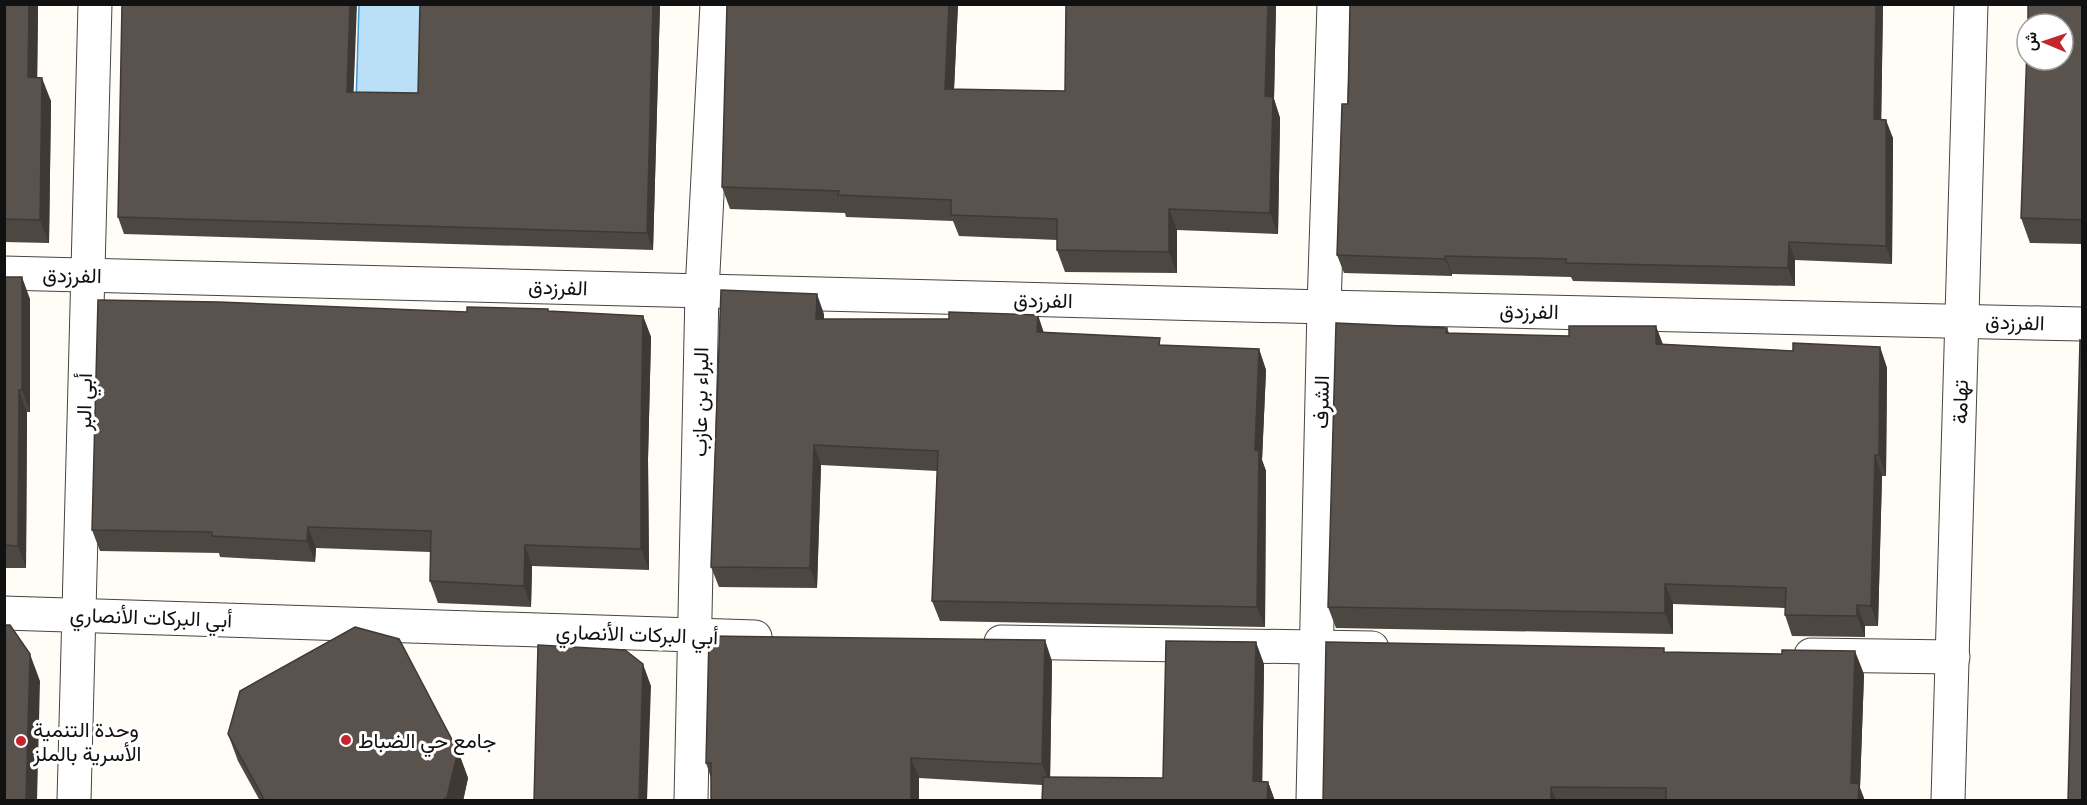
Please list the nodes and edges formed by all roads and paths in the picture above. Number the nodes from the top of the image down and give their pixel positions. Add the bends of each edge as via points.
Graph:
1 (95, 4) edge
2 (717, 4) edge
3 (1334, 4) edge
4 (1971, 4) edge
5 (4, 273) edge
6 (87, 275) junction
7 (702, 291) junction
8 (1324, 307) junction
9 (1962, 320) junction
10 (2082, 324) edge
11 (4, 613) edge
12 (80, 615) junction
13 (695, 636) junction
14 (790, 638) edge
15 (969, 641) edge
16 (1316, 647) junction
17 (1398, 648) edge
18 (1776, 655) edge
19 (1953, 657) junction
20 (74, 801) edge
21 (691, 801) edge
22 (1313, 801) edge
23 (1948, 801) edge

1 - 6 street, أبي البر
2 - 7 street, البراء بن عازب
3 - 8 street, الشرف
4 - 9 street, تهامة
5 - 6 street, الفرزدق
6 - 7 street, الفرزدق
6 - 12 street, أبي البر
7 - 8 street, الفرزدق
7 - 13 street, البراء بن عازب
8 - 9 street, الفرزدق
8 - 16 street, الشرف
9 - 10 street, الفرزدق
9 - 19 street, تهامة
11 - 12 street, أبي البركات الأنصاري
12 - 13 street, أبي البركات الأنصاري
12 - 20 street, أبي البر
13 - 14 street, أبي البركات الأنصاري
13 - 21 street, البراء بن عازب
15 - 16 street
16 - 17 street
16 - 22 street, الشرف
18 - 19 street
19 - 23 street, تهامة

